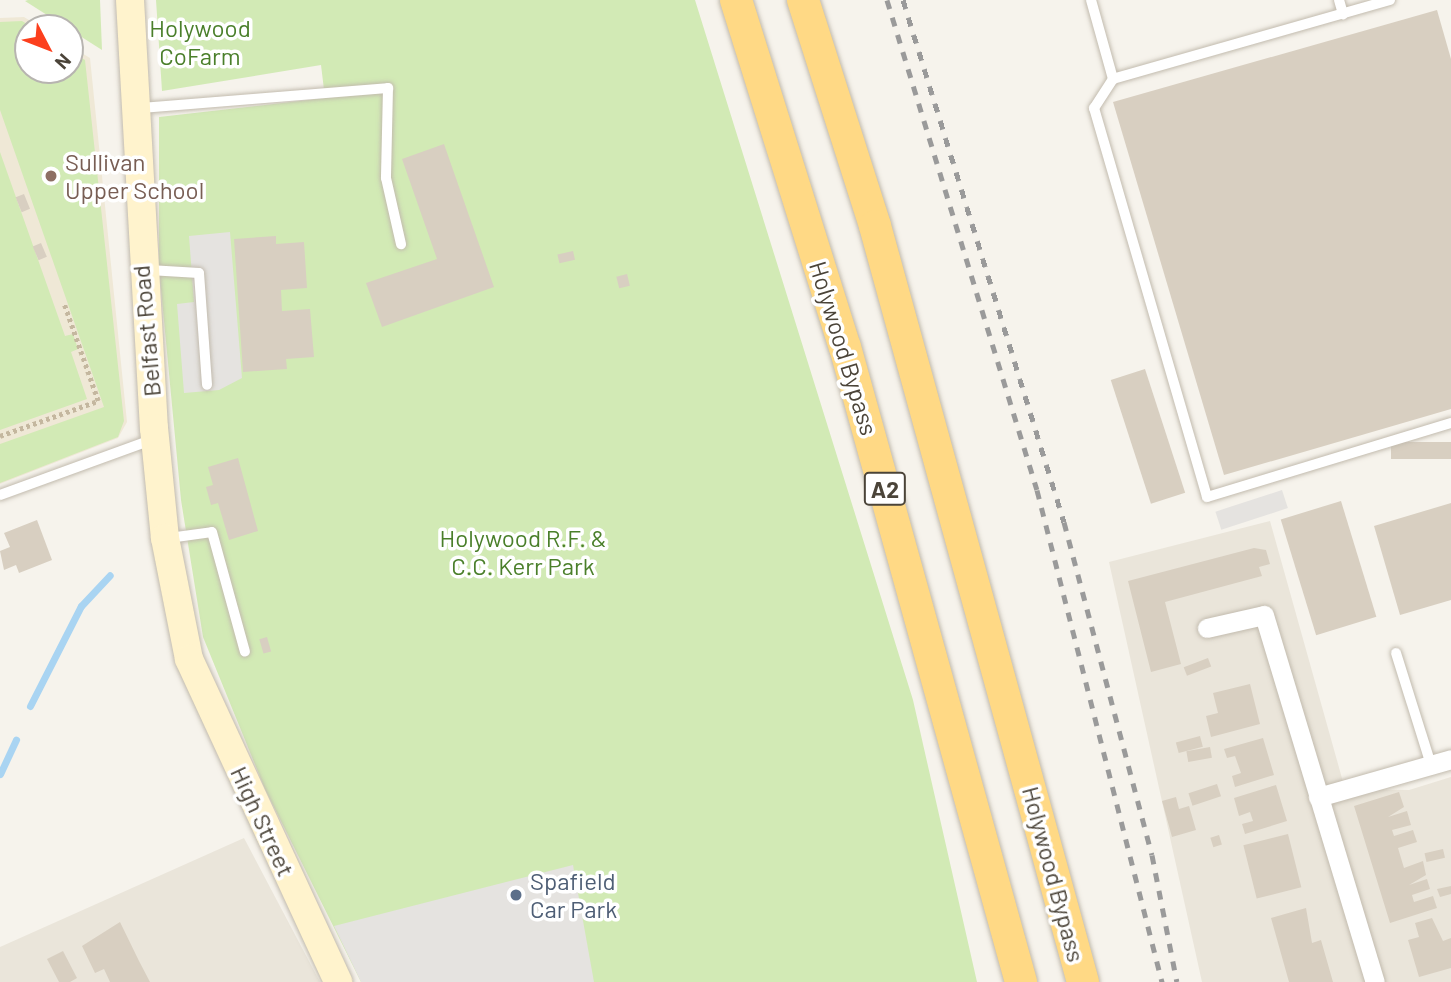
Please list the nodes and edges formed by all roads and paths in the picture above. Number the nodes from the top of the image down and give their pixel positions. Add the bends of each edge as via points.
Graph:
1 (130, 0) edge
2 (736, 0) edge
3 (803, 0) edge
4 (1091, 0) edge
5 (1339, 0) edge
6 (1390, 0) edge
7 (1343, 14) junction
8 (1113, 79) junction
9 (132, 108) junction
10 (401, 244) dead end
11 (141, 271) junction
12 (64, 304) dead end
13 (207, 385) dead end
14 (1451, 423) edge
15 (0, 436) edge
16 (155, 438) junction
17 (0, 495) edge
18 (165, 538) junction
19 (1207, 628) dead end
20 (245, 652) dead end
21 (1396, 653) dead end
22 (189, 659) joint
23 (1451, 759) edge
24 (1431, 765) junction
25 (1318, 797) junction
26 (338, 982) edge
27 (1021, 982) edge
28 (1083, 982) edge
29 (1375, 982) edge

1 - 9 main road, Belfast Road
2 - 27 highway, Holywood Bypass / A2 via 845,347
3 - 28 highway, Holywood Bypass / A2 via 875,226
4 - 8 lane
5 - 7 lane
6 - 7 lane
7 - 8 lane
8 - 14 lane via 1094,107 1207,497
9 - 10 lane via 388,88 386,178
9 - 11 main road, Belfast Road
11 - 13 lane via 199,274
11 - 16 main road, Belfast Road
12 - 15 path via 98,401
16 - 17 lane
16 - 18 main road, Belfast Road
18 - 20 lane via 212,532
18 - 22 main road, Belfast Road
19 - 25 street via 1264,615
21 - 24 lane
22 - 26 main road, High Street
23 - 24 street
24 - 25 street
25 - 29 street

